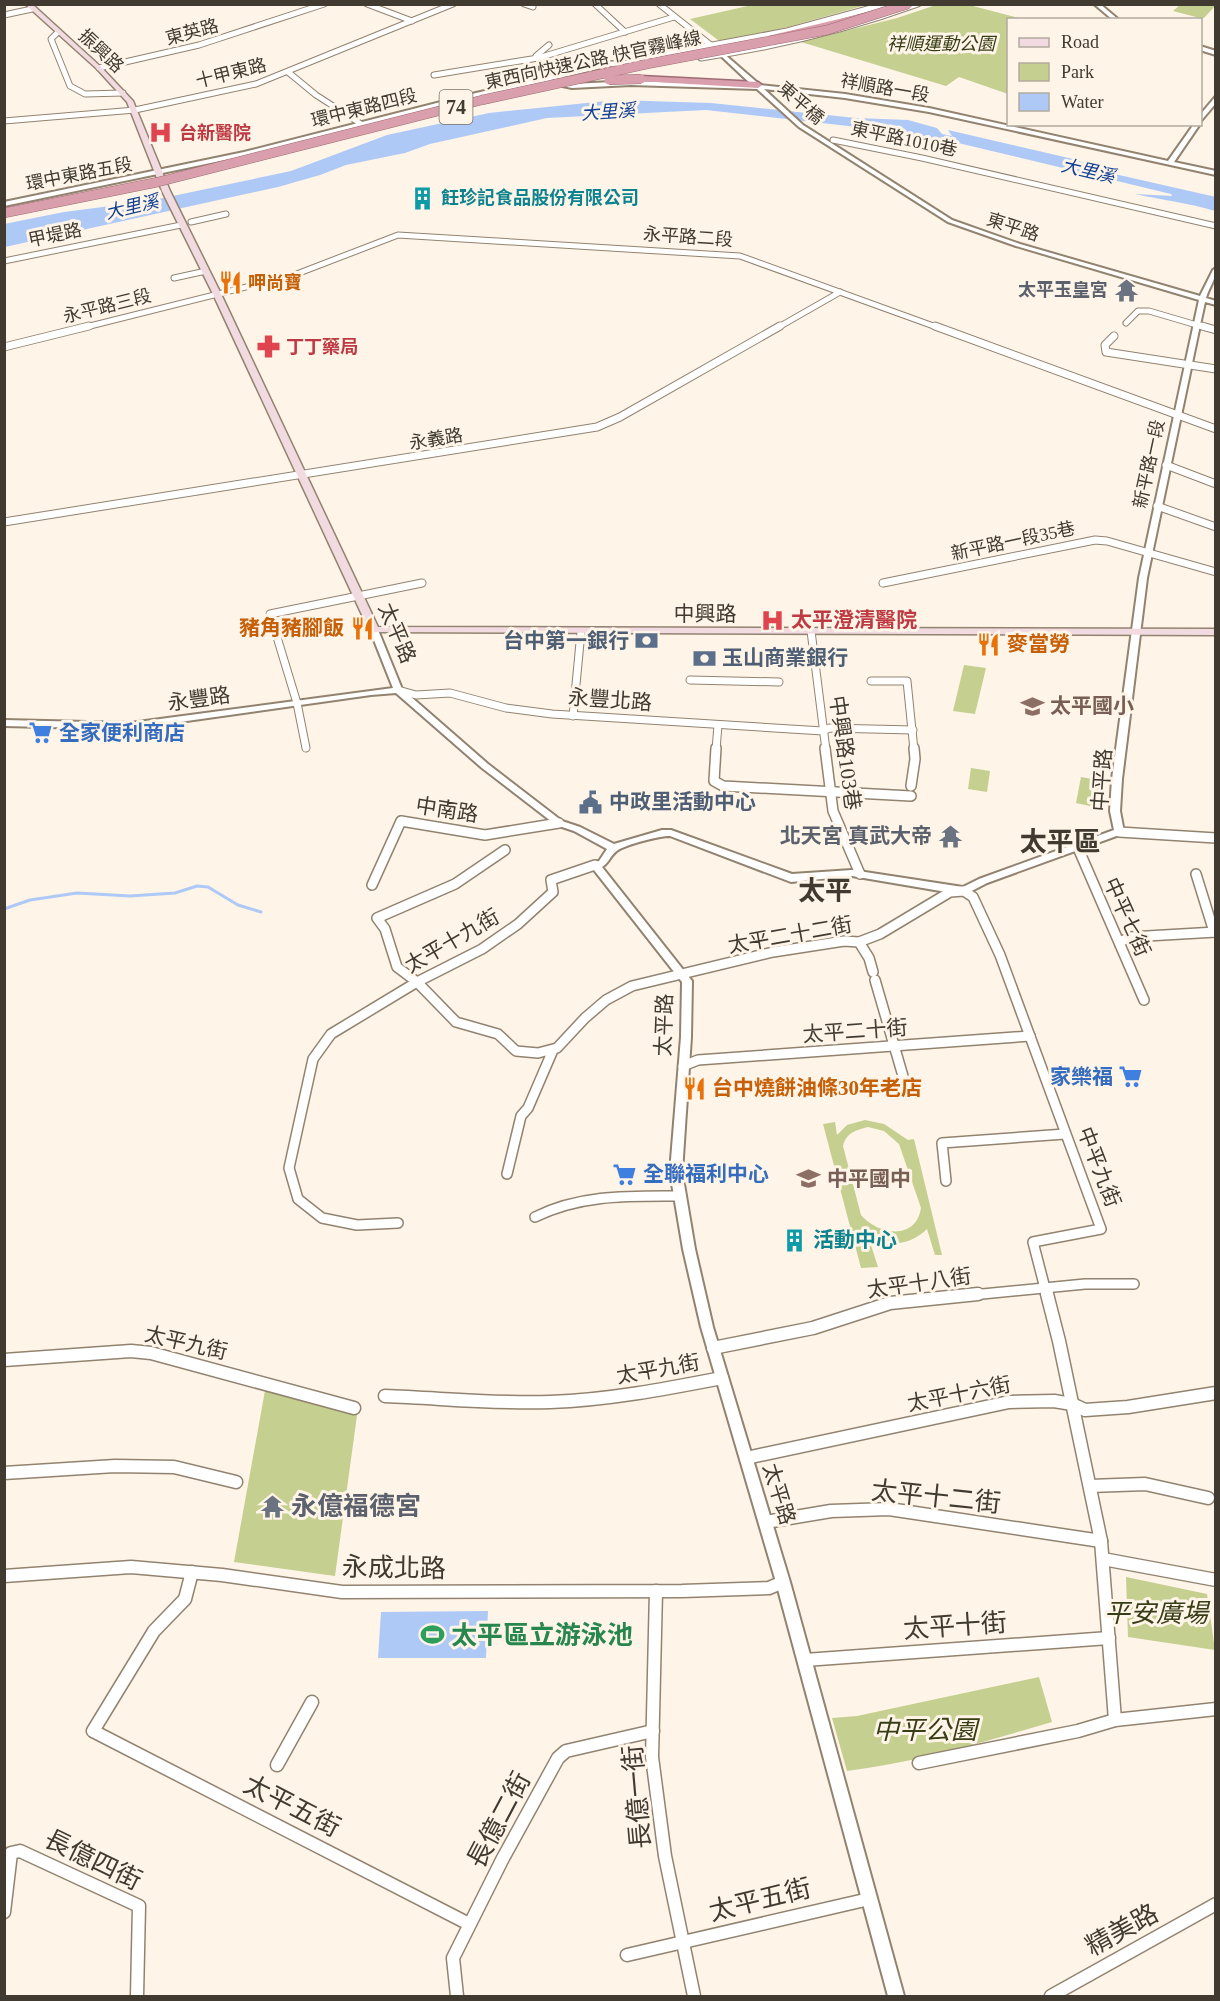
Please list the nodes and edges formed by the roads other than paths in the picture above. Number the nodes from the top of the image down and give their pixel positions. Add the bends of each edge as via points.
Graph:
1 (324, 4) edge
2 (367, 4) edge
3 (453, 4) edge
4 (524, 4) edge
5 (595, 4) edge
6 (659, 4) edge
7 (876, 4) edge
8 (881, 4) edge
9 (886, 4) edge
10 (893, 4) edge
11 (908, 4) edge
12 (918, 4) edge
13 (1096, 4) edge
14 (30, 7) edge
15 (533, 7) dead end
16 (4, 15) edge
17 (674, 17) junction
18 (1115, 18) edge
19 (412, 21) junction
20 (840, 21) junction
21 (58, 32) junction
22 (625, 32) junction
23 (756, 37) junction
24 (549, 45) dead end
25 (711, 45) junction
26 (723, 55) junction
27 (538, 58) junction
28 (612, 64) junction
29 (99, 68) junction
30 (288, 72) junction
31 (434, 75) dead end
32 (563, 75) junction
33 (544, 80) junction
34 (759, 86) junction
35 (1215, 87) edge
36 (123, 93) junction
37 (1215, 98) edge
38 (1202, 105) edge
39 (135, 110) junction
40 (423, 115) junction
41 (1202, 117) edge
42 (4, 121) edge
43 (1007, 123) edge
44 (361, 124) junction
45 (1023, 126) edge
46 (1188, 126) edge
47 (1195, 126) edge
48 (819, 138) joint
49 (833, 140) dead end
50 (1168, 160) junction
51 (1215, 168) edge
52 (1215, 173) edge
53 (160, 176) junction
54 (4, 206) edge
55 (4, 213) edge
56 (226, 214) dead end
57 (186, 223) junction
58 (1215, 226) edge
59 (4, 261) edge
60 (1215, 270) edge
61 (206, 271) junction
62 (174, 278) dead end
63 (840, 292) junction
64 (216, 294) junction
65 (1203, 300) junction
66 (1215, 303) edge
67 (1126, 323) dead end
68 (1196, 325) junction
69 (1215, 330) edge
70 (1114, 336) dead end
71 (4, 347) edge
72 (1187, 363) junction
73 (1215, 369) edge
74 (1177, 415) junction
75 (1215, 429) edge
76 (1166, 465) junction
77 (301, 475) junction
78 (1215, 484) edge
79 (1157, 506) junction
80 (4, 522) edge
81 (1215, 527) edge
82 (1148, 552) junction
83 (1215, 572) edge
84 (422, 583) dead end
85 (883, 583) dead end
86 (358, 597) junction
87 (374, 630) junction
88 (581, 632) junction
89 (811, 632) junction
90 (1135, 632) junction
91 (1215, 632) edge
92 (1131, 669) joint
93 (690, 680) dead end
94 (871, 681) dead end
95 (779, 682) dead end
96 (398, 690) junction
97 (297, 703) junction
98 (573, 716) junction
99 (4, 723) edge
100 (718, 725) junction
101 (913, 730) junction
102 (823, 731) junction
103 (306, 748) dead end
104 (911, 786) dead end
105 (830, 792) junction
106 (911, 796) dead end
107 (559, 823) junction
108 (1119, 832) junction
109 (1215, 838) edge
110 (613, 848) junction
111 (1078, 848) junction
112 (504, 850) dead end
113 (595, 865) junction
114 (860, 874) junction
115 (1196, 874) dead end
116 (372, 885) dead end
117 (963, 891) junction
118 (1215, 932) edge
119 (859, 942) junction
120 (1120, 942) junction
121 (683, 976) junction
122 (417, 982) junction
123 (1144, 1000) dead end
124 (1030, 1036) junction
125 (894, 1046) junction
126 (553, 1050) junction
127 (683, 1066) junction
128 (905, 1083) dead end
129 (1065, 1134) junction
130 (507, 1174) dead end
131 (946, 1181) dead end
132 (680, 1196) junction
133 (535, 1218) dead end
134 (398, 1223) dead end
135 (1134, 1284) dead end
136 (1046, 1288) junction
137 (713, 1348) junction
138 (4, 1360) edge
139 (722, 1378) junction
140 (1215, 1393) edge
141 (385, 1396) dead end
142 (1072, 1404) junction
143 (354, 1408) dead end
144 (746, 1458) junction
145 (4, 1473) edge
146 (236, 1482) dead end
147 (1090, 1486) junction
148 (1208, 1498) dead end
149 (766, 1522) junction
150 (1101, 1541) junction
151 (1103, 1559) junction
152 (192, 1572) junction
153 (4, 1576) edge
154 (1215, 1580) edge
155 (783, 1582) junction
156 (656, 1591) junction
157 (1109, 1638) junction
158 (805, 1660) junction
159 (312, 1702) dead end
160 (1215, 1709) edge
161 (1115, 1720) junction
162 (653, 1731) junction
163 (920, 1763) dead end
164 (277, 1764) dead end
165 (869, 1899) junction
166 (1215, 1904) edge
167 (4, 1912) edge
168 (469, 1924) junction
169 (682, 1944) junction
170 (627, 1955) dead end
171 (136, 1996) edge
172 (452, 1996) edge
173 (457, 1996) edge
174 (694, 1996) edge
175 (896, 1996) edge
176 (1051, 1996) edge

1 - 29 street, 東英路 via 199,45
2 - 19 street
3 - 19 street, 十甲東路
4 - 15 street
5 - 22 street
6 - 17 street
7 - 23 street, 環中東路四段
8 - 20 highway
9 - 23 street, 環中東路四段
10 - 20 highway, 東西向快速公路 快官霧峰線 / 74
11 - 40 highway, 東西向快速公路 快官霧峰線 / 74, bridge via 827,30 648,64
12 - 26 street, 環中東路四段 via 853,27
13 - 18 street
14 - 16 street
14 - 21 main road, 振興路
17 - 22 street
17 - 25 street
19 - 30 street, 十甲東路
20 - 54 highway, 東西向快速公路 快官霧峰線 / 74, bridge via 540,82 192,169
21 - 29 main road, 振興路
21 - 36 street, 振興路 via 51,39 70,86 84,94
22 - 27 street
23 - 25 street, 環中東路四段
24 - 27 street
25 - 26 street
25 - 28 street, 環中東路四段
26 - 28 street, 環中東路四段 via 674,62
26 - 34 street
27 - 31 street
27 - 32 street
28 - 32 street, 環中東路四段
29 - 36 main road, 振興路
30 - 39 street, 十甲東路 via 235,89
30 - 44 street
32 - 33 street, 環中東路四段
32 - 34 street, 祥順路一段 via 660,77
33 - 34 street, 祥順路一段 via 572,86 631,83
33 - 44 street, 環中東路四段
34 - 40 highway, bridge via 641,79 577,83
34 - 43 street, 祥順路一段 via 890,98
34 - 48 street, 東平橋
34 - 50 street, 祥順路一段 via 895,104
35 - 38 street
36 - 39 main road, 振興路
37 - 41 street
39 - 42 street, 十甲東路
39 - 53 main road, 振興路
40 - 55 highway, 東西向快速公路 快官霧峰線 / 74, bridge via 158,182
44 - 53 street, 環中東路四段
45 - 50 street, 祥順路一段
46 - 50 street
47 - 50 street
48 - 65 street, 東平路 via 950,220 1018,245
49 - 58 street, 東平路1010巷
50 - 51 street, 祥順路一段
50 - 52 street, 祥順路一段
53 - 54 street, 環中東路五段
53 - 57 main road, 振興路
56 - 57 street, 甲堤路
57 - 59 street, 甲堤路
57 - 61 main road, 太平路
60 - 65 street, 新平路一段
61 - 62 street
61 - 64 main road, 太平路
63 - 64 street, 永平路二段 via 740,256 407,234 300,274
63 - 74 street, 永平路二段
63 - 77 street, 永義路 via 597,427
64 - 71 street, 永平路三段
64 - 77 main road, 太平路
65 - 66 street, 東平路
65 - 68 street, 新平路一段
67 - 68 street via 1144,310
68 - 69 street
68 - 72 street, 新平路一段
70 - 72 street via 1105,345 1106,352
72 - 73 street
72 - 74 street, 新平路一段
74 - 75 street, 永平路二段
74 - 76 street, 新平路一段
76 - 78 street
76 - 79 street, 新平路一段
77 - 80 street, 永義路
77 - 86 main road, 太平路
79 - 81 street
79 - 82 street, 新平路一段
82 - 83 street, 新平路一段35巷
82 - 85 street, 新平路一段35巷 via 1095,540
82 - 90 street, 新平路一段
84 - 86 street
86 - 87 main road, 太平路
86 - 97 street via 270,614
87 - 88 main road, 中興路
87 - 96 street, 太平路
88 - 89 main road, 中興路
88 - 98 street
89 - 90 main road, 中興路
89 - 102 street, 中興路103巷
90 - 91 main road, 中興路
90 - 92 street, 新平路一段
92 - 108 street, 中平路 via 1117,779 1115,811
93 - 95 street
94 - 101 street via 907,681
96 - 97 street, 永豐路
96 - 98 street, 永豐北路 via 416,695 450,693 506,708
96 - 107 street, 太平路 via 485,766
97 - 99 street, 永豐路 via 130,726
97 - 103 street
98 - 100 street, 永豐北路
100 - 102 street, 永豐北路
100 - 105 street via 714,782 732,788
101 - 102 street, 永豐北路
101 - 104 street via 915,759
102 - 105 street, 中興路103巷
105 - 106 street
105 - 114 street, 中興路103巷 via 837,822
107 - 110 street, 太平路
107 - 116 street, 中南路 via 485,835 401,821
108 - 109 street
108 - 111 street, 中平路
110 - 113 street via 602,863
110 - 114 street via 671,833 791,878
111 - 117 street, 中平路
111 - 120 street, 中平七街
112 - 122 street via 455,884 377,918 385,929 397,967
113 - 121 street, 太平路
113 - 122 street, 太平十九街 via 551,880 553,892 518,924 482,949
114 - 117 street
115 - 118 street
117 - 119 street, 太平二十二街 via 950,892 880,934
117 - 124 street, 中平九街 via 973,897 987,923
118 - 120 street via 1130,937
119 - 121 street, 太平二十二街 via 844,940 773,952
119 - 125 street via 869,958
120 - 123 street, 中平七街
121 - 126 street, 太平二十二街 via 670,976 616,993
121 - 127 street, 太平路 via 688,992
122 - 126 street via 462,1026 498,1034 516,1051
122 - 134 street, 太平十九街 via 331,1034 312,1059 288,1168 298,1199 322,1218 357,1225
124 - 125 street, 太平二十街
124 - 129 street, 中平九街
125 - 127 street, 太平二十街 via 698,1060
125 - 128 street
126 - 130 street via 521,1116
127 - 132 street, 太平路 via 676,1156
129 - 131 street via 942,1143
129 - 136 street, 中平九街 via 1101,1229 1033,1242
132 - 133 street via 584,1199 556,1206
132 - 137 street, 太平路
135 - 136 street, 太平十八街
136 - 137 street, 太平十八街 via 890,1303 813,1328
136 - 142 street, 中平九街
137 - 139 street, 太平路
138 - 143 street, 太平九街 via 151,1353
139 - 141 street, 太平九街 via 574,1401
139 - 144 street, 太平路
140 - 142 street, 太平十六街 via 1128,1407 1085,1410
142 - 144 street, 太平十六街 via 1009,1402
142 - 147 street, 中平九街
144 - 149 street, 太平路
145 - 146 street via 115,1466 174,1467
147 - 148 street via 1145,1485
147 - 150 street, 中平九街
149 - 150 street, 太平十二街 via 831,1511 889,1509
149 - 155 street, 太平路
150 - 151 street, 中平九街
151 - 154 street
151 - 157 street, 中平九街
152 - 153 street, 永成北路 via 131,1567
152 - 156 street, 永成北路 via 342,1592
152 - 168 street, 太平五街 via 185,1599 154,1631 93,1731
155 - 156 street, 永成北路 via 769,1588
155 - 158 street, 太平路
156 - 162 street, 長億一街
157 - 158 street, 太平十街
157 - 161 street, 中平九街
158 - 165 street, 太平路
159 - 164 street
160 - 161 street
161 - 163 street
162 - 168 street, 長億二街 via 566,1751 558,1758
162 - 169 street, 長億一街 via 660,1824
165 - 169 street, 太平五街
165 - 175 street, 太平路
166 - 176 street, 精美路
167 - 171 street, 長億四街 via 11,1853 20,1851 140,1906
168 - 173 street, 長億二街 via 453,1958
169 - 170 street, 太平五街
169 - 174 street, 長億一街
172 - 173 street

